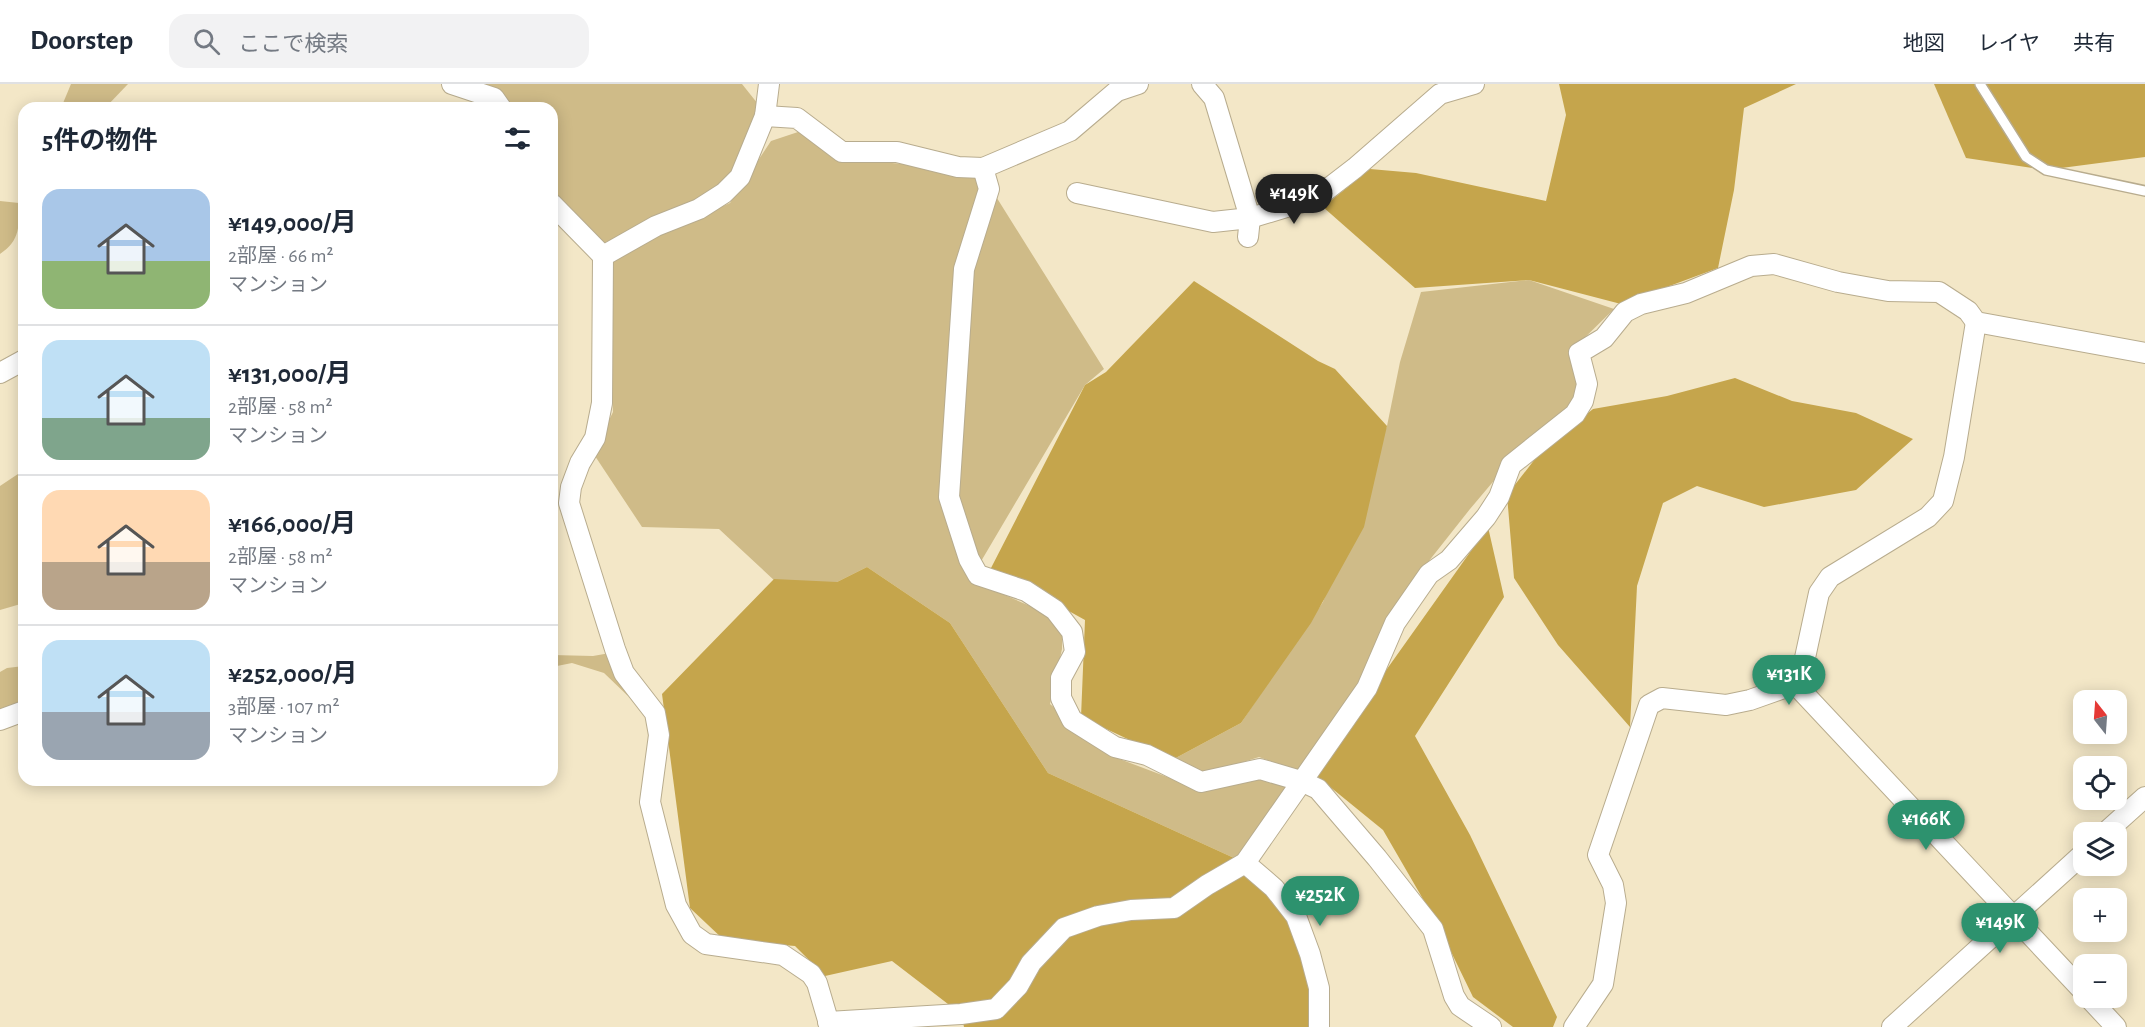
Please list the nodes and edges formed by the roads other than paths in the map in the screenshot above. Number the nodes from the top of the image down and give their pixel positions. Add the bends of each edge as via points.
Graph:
1 (452, 84) edge
2 (769, 84) edge
3 (1138, 84) edge
4 (1202, 84) edge
5 (1474, 84) edge
6 (1980, 84) edge
7 (497, 102) edge
8 (765, 116) junction
9 (983, 168) junction
10 (2145, 191) edge
11 (1077, 193) dead end
12 (558, 210) edge
13 (1249, 227) junction
14 (603, 256) junction
15 (1976, 322) junction
16 (2145, 353) edge
17 (18, 363) edge
18 (0, 373) edge
19 (560, 504) edge
20 (1795, 684) junction
21 (18, 713) edge
22 (0, 720) edge
23 (1301, 780) junction
24 (2145, 797) edge
25 (2117, 822) edge
26 (1245, 863) junction
27 (2073, 863) edge
28 (2013, 917) junction
29 (2073, 980) edge
30 (2098, 1008) edge
31 (829, 1025) edge
32 (1319, 1027) edge
33 (1491, 1027) edge
34 (1574, 1027) edge
35 (1892, 1027) edge
36 (2116, 1027) edge

1 - 7 street
2 - 8 street
3 - 9 street via 1117,92 1070,131
4 - 13 street via 1214,98
5 - 13 street via 1440,94 1316,198
6 - 10 lane via 2026,157 2046,170
8 - 9 street via 797,118 842,152 897,152 958,167
8 - 14 street via 740,177 724,193
9 - 23 street via 989,189 964,269 949,497 969,559 978,575 1026,591 1055,609 1072,632 1074,651 1061,678 1061,698 1072,720 1115,747 1147,755 1201,782 1260,769
11 - 13 street
12 - 14 street
14 - 19 street via 602,403 595,438
15 - 16 street
15 - 20 street via 1943,501 1928,517 1830,577 1819,593 1803,667
15 - 23 street via 1968,311 1939,292 1888,291 1774,264 1751,266 1686,293 1624,312 1604,339 1579,353 1587,384 1575,414 1511,465 1486,517 1449,560 1429,574 1395,623 1367,688
17 - 18 street
19 - 31 street via 624,673 655,713 659,735 650,802 676,905 692,934 706,944 783,955 811,974 821,993
20 - 28 street
20 - 34 street via 1725,705 1662,698 1649,705 1598,855 1613,885 1616,903 1603,984
21 - 22 street
23 - 26 street
23 - 33 street via 1317,789 1433,929 1454,996 1460,1006
24 - 25 street
26 - 31 street via 1174,908 1120,912 1064,928 996,1009
26 - 32 street via 1274,888 1296,916 1319,988
27 - 28 street
28 - 29 street
28 - 35 street
30 - 36 street

